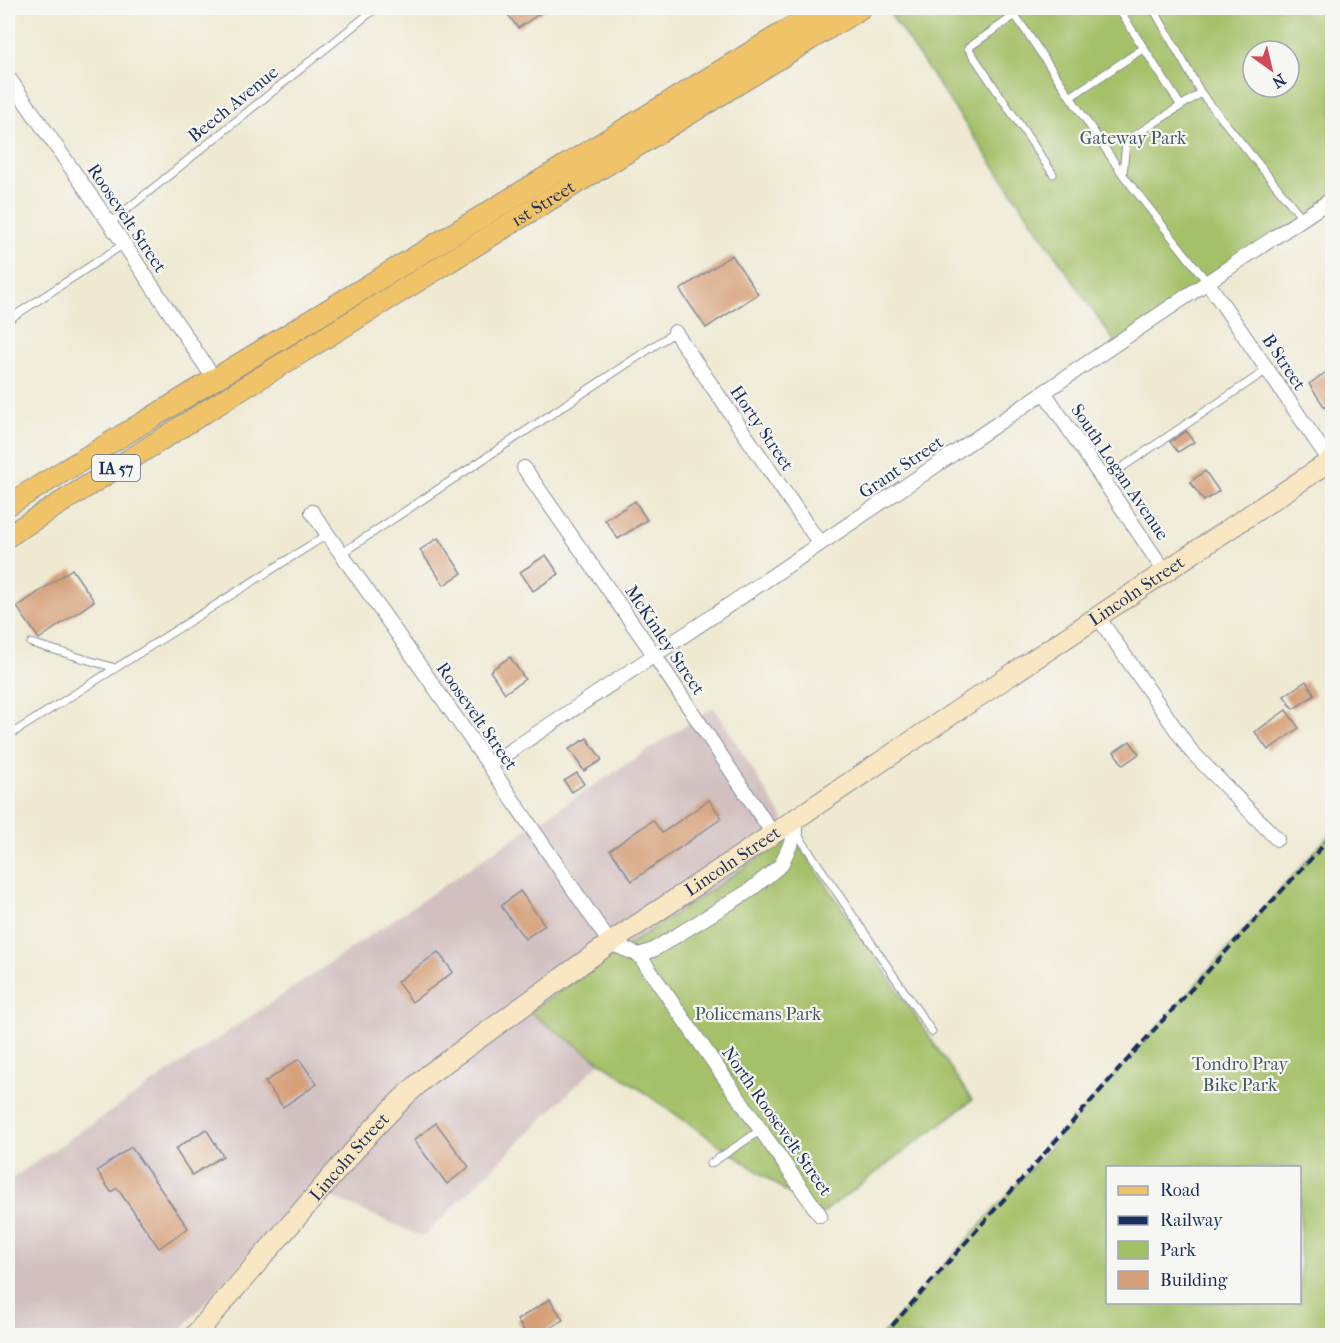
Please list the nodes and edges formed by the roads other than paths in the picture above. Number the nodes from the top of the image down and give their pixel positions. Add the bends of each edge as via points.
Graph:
1 (376, 8) edge
2 (824, 8) edge
3 (861, 8) edge
4 (1025, 8) edge
5 (1118, 8) edge
6 (1153, 8) edge
7 (1015, 15) junction
8 (1144, 48) junction
9 (8, 77) edge
10 (1201, 93) junction
11 (1070, 97) junction
12 (1181, 106) junction
13 (1053, 174) dead end
14 (1123, 175) junction
15 (1332, 199) edge
16 (1303, 219) junction
17 (110, 223) junction
18 (124, 244) junction
19 (1208, 283) junction
20 (8, 320) edge
21 (675, 332) joint
22 (1268, 370) junction
23 (215, 380) junction
24 (1044, 392) junction
25 (1331, 461) edge
26 (524, 468) dead end
27 (1103, 480) junction
28 (8, 505) edge
29 (312, 512) dead end
30 (328, 534) junction
31 (8, 536) edge
32 (820, 544) junction
33 (342, 553) junction
34 (1165, 572) junction
35 (1098, 617) junction
36 (31, 643) dead end
37 (655, 656) junction
38 (115, 668) junction
39 (8, 736) edge
40 (489, 765) junction
41 (794, 826) junction
42 (773, 834) junction
43 (1277, 839) dead end
44 (610, 943) junction
45 (639, 956) junction
46 (932, 1032) dead end
47 (761, 1130) junction
48 (710, 1164) dead end
49 (820, 1215) dead end
50 (194, 1335) edge

1 - 17 lane, Beech Avenue
2 - 23 main road, 1st Street
3 - 31 main road, 1st Street / IA 57
4 - 7 lane
5 - 8 lane
6 - 10 lane
7 - 11 lane
7 - 13 lane via 968,48
8 - 11 lane
8 - 12 lane
9 - 17 street, Roosevelt Street
10 - 12 lane
10 - 16 lane
11 - 14 lane
12 - 14 lane via 1126,141
14 - 19 lane
15 - 16 street, Grant Street
16 - 19 street, Grant Street
17 - 18 street, Roosevelt Street
18 - 20 lane
18 - 23 street, Roosevelt Street
19 - 22 street, B Street
19 - 24 street, Grant Street
21 - 32 street, Horty Street
21 - 33 lane
22 - 25 street, B Street
22 - 27 lane
23 - 28 main road, IA 57
24 - 27 street, South Logan Avenue
24 - 32 street, Grant Street
25 - 34 main road, Lincoln Street
26 - 37 street, McKinley Street
27 - 34 street, South Logan Avenue
29 - 30 street, Roosevelt Street
30 - 33 street, Roosevelt Street
30 - 38 lane
32 - 37 street, Grant Street
33 - 40 street, Roosevelt Street
34 - 35 main road, Lincoln Street
35 - 41 main road, Lincoln Street
35 - 43 street via 1191,751
36 - 38 lane
37 - 40 street, Grant Street
37 - 42 street, McKinley Street
38 - 39 lane
40 - 44 street, Roosevelt Street
41 - 42 main road, Lincoln Street
41 - 45 street via 781,865 749,891
41 - 46 lane
42 - 44 main road, Lincoln Street
44 - 45 street
44 - 50 main road, Lincoln Street via 455,1055 403,1098
45 - 47 street, North Roosevelt Street
47 - 48 lane
47 - 49 street, North Roosevelt Street

